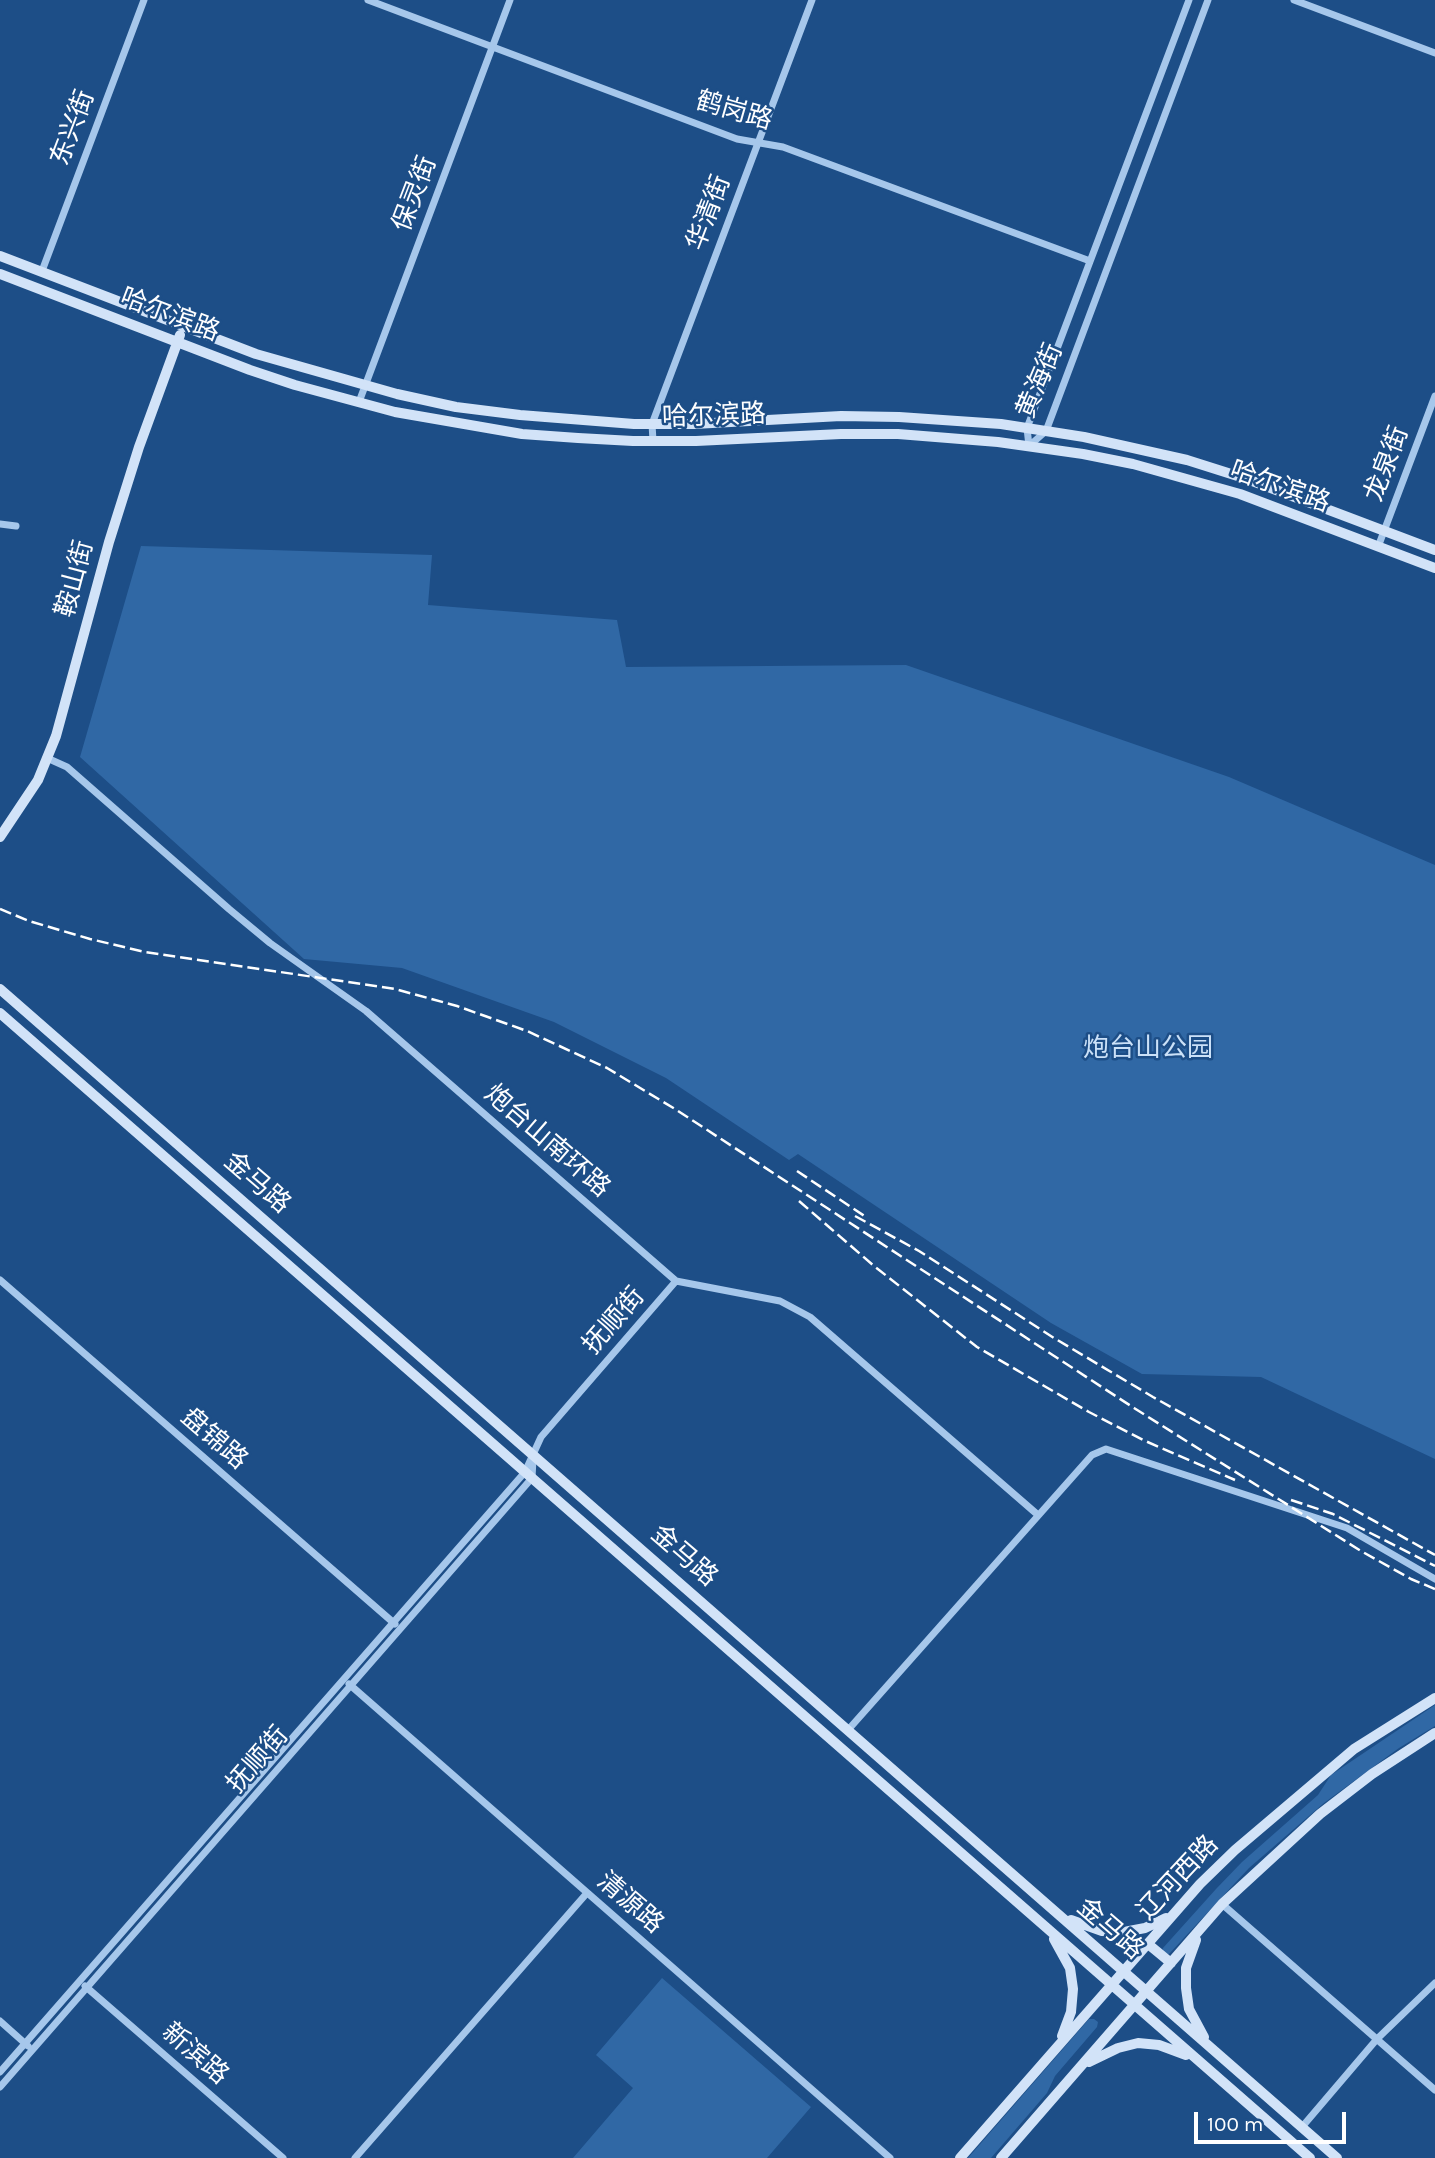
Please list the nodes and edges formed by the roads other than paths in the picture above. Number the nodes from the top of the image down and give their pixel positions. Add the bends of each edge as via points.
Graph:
1 (144, 0) edge
2 (368, 0) edge
3 (510, 0) edge
4 (812, 0) edge
5 (1189, 0) edge
6 (1208, 0) edge
7 (1294, 0) edge
8 (493, 47) junction
9 (1435, 53) edge
10 (758, 143) junction
11 (0, 256) edge
12 (1090, 261) junction
13 (41, 271) junction
14 (0, 274) edge
15 (183, 326) junction
16 (178, 342) junction
17 (365, 386) junction
18 (1435, 397) edge
19 (359, 402) junction
20 (652, 424) junction
21 (1027, 428) junction
22 (1046, 431) junction
23 (653, 441) junction
24 (1029, 446) junction
25 (0, 524) edge
26 (16, 526) dead end
27 (1384, 531) junction
28 (1378, 547) junction
29 (1435, 550) edge
30 (1435, 568) edge
31 (47, 758) junction
32 (0, 837) edge
33 (0, 989) edge
34 (0, 1013) edge
35 (0, 1280) edge
36 (676, 1281) junction
37 (533, 1455) junction
38 (529, 1475) junction
39 (1038, 1515) junction
40 (1435, 1579) edge
41 (393, 1622) junction
42 (401, 1629) junction
43 (343, 1679) junction
44 (351, 1686) junction
45 (1435, 1698) edge
46 (848, 1730) junction
47 (1435, 1733) edge
48 (587, 1893) junction
49 (1222, 1904) junction
50 (1179, 1908) junction
51 (1056, 1912) junction
52 (1044, 1925) junction
53 (1203, 1927) junction
54 (1148, 1944) junction
55 (1171, 1963) junction
56 (1124, 1971) junction
57 (80, 1981) junction
58 (1435, 1983) edge
59 (1112, 1985) junction
60 (87, 1987) junction
61 (1146, 1991) junction
62 (1135, 2005) junction
63 (0, 2021) edge
64 (1377, 2039) junction
65 (25, 2043) junction
66 (33, 2050) junction
67 (1055, 2050) junction
68 (1214, 2050) junction
69 (1203, 2064) junction
70 (1078, 2069) junction
71 (0, 2072) edge
72 (0, 2087) edge
73 (1435, 2090) edge
74 (1302, 2127) junction
75 (283, 2158) edge
76 (355, 2158) edge
77 (890, 2158) edge
78 (960, 2158) edge
79 (1000, 2158) edge
80 (1310, 2158) edge
81 (1337, 2158) edge

1 - 13 street, 东兴街
2 - 8 street, 鹤岗路
3 - 8 street, 保灵街
4 - 10 street, 华清街
5 - 12 street, 黄海街
6 - 22 street, 黄海街
7 - 9 street
8 - 10 street, 鹤岗路
8 - 17 street, 保灵街
10 - 12 street, 鹤岗路 via 783,147
10 - 20 street, 华清街
11 - 13 main road, 哈尔滨路
12 - 21 street, 黄海街
13 - 15 main road, 哈尔滨路
14 - 16 main road, 哈尔滨路
15 - 16 main road, 鞍山街
15 - 17 main road, 哈尔滨路
16 - 19 main road, 哈尔滨路 via 295,385
16 - 31 main road, 鞍山街 via 108,542
17 - 19 street, 保灵街
17 - 20 main road, 哈尔滨路 via 456,407
18 - 27 street, 龙泉街
19 - 23 main road, 哈尔滨路 via 522,434
20 - 21 main road, 哈尔滨路 via 841,416 950,419
20 - 23 street, 华清街
21 - 22 main road, 哈尔滨路
21 - 24 street, 黄海街
22 - 24 street, 黄海街
22 - 27 main road, 哈尔滨路 via 1188,460
23 - 24 main road, 哈尔滨路 via 887,434
24 - 28 main road, 哈尔滨路 via 1133,464 1240,494
25 - 26 street
27 - 28 street, 龙泉街
27 - 29 main road, 哈尔滨路
28 - 30 main road, 哈尔滨路
31 - 32 main road, 鞍山街
31 - 36 street, 炮台山南环路 via 67,767 271,943 366,1011
33 - 37 main road, 金马路
34 - 38 main road, 金马路
35 - 41 street, 盘锦路
36 - 37 street, 抚顺街 via 541,1437
36 - 39 street via 780,1301 810,1317
37 - 38 street, 抚顺街
37 - 46 main road, 金马路
38 - 41 street, 抚顺街
38 - 42 street, 抚顺街
38 - 52 main road, 金马路
39 - 40 street via 1091,1455 1106,1449 1347,1528
39 - 46 street
41 - 42 street, 盘锦路
41 - 43 street, 抚顺街
42 - 44 street, 抚顺街
43 - 44 street, 清源路
43 - 57 street, 抚顺街
44 - 48 street, 清源路
44 - 60 street, 抚顺街
45 - 50 main road, 辽河西路 via 1333,1766 1235,1850
46 - 51 main road, 金马路
47 - 49 main road, 辽河西路 via 1320,1814
48 - 76 street
48 - 77 street, 清源路
49 - 53 main road, 辽河西路
49 - 64 street
50 - 51 main road via 1145,1928 1124,1932 1102,1931
50 - 54 main road, 辽河西路
51 - 56 main road, 金马路
52 - 59 main road, 金马路
52 - 67 main road via 1070,1968 1073,1989 1071,2012
53 - 55 main road, 辽河西路
53 - 68 main road via 1189,1958 1186,1988 1189,2009
54 - 55 main road
54 - 56 main road, 辽河西路
55 - 61 main road, 辽河西路
56 - 59 main road, 辽河西路
56 - 61 main road, 金马路
57 - 60 street, 新滨路
57 - 65 street, 抚顺街
58 - 64 street
59 - 62 main road, 金马路
59 - 67 main road, 辽河西路
60 - 66 street, 抚顺街
60 - 75 street, 新滨路
61 - 62 main road, 辽河西路
61 - 68 main road, 金马路
62 - 69 main road, 金马路
62 - 70 main road, 辽河西路
63 - 65 street
64 - 73 street
64 - 74 street
65 - 66 street
65 - 71 street, 抚顺街
66 - 72 street, 抚顺街
67 - 78 main road, 辽河西路
68 - 74 main road, 金马路
69 - 70 main road via 1181,2052 1138,2043 1096,2057
69 - 80 main road, 金马路
70 - 79 main road, 辽河西路
74 - 81 main road, 金马路

